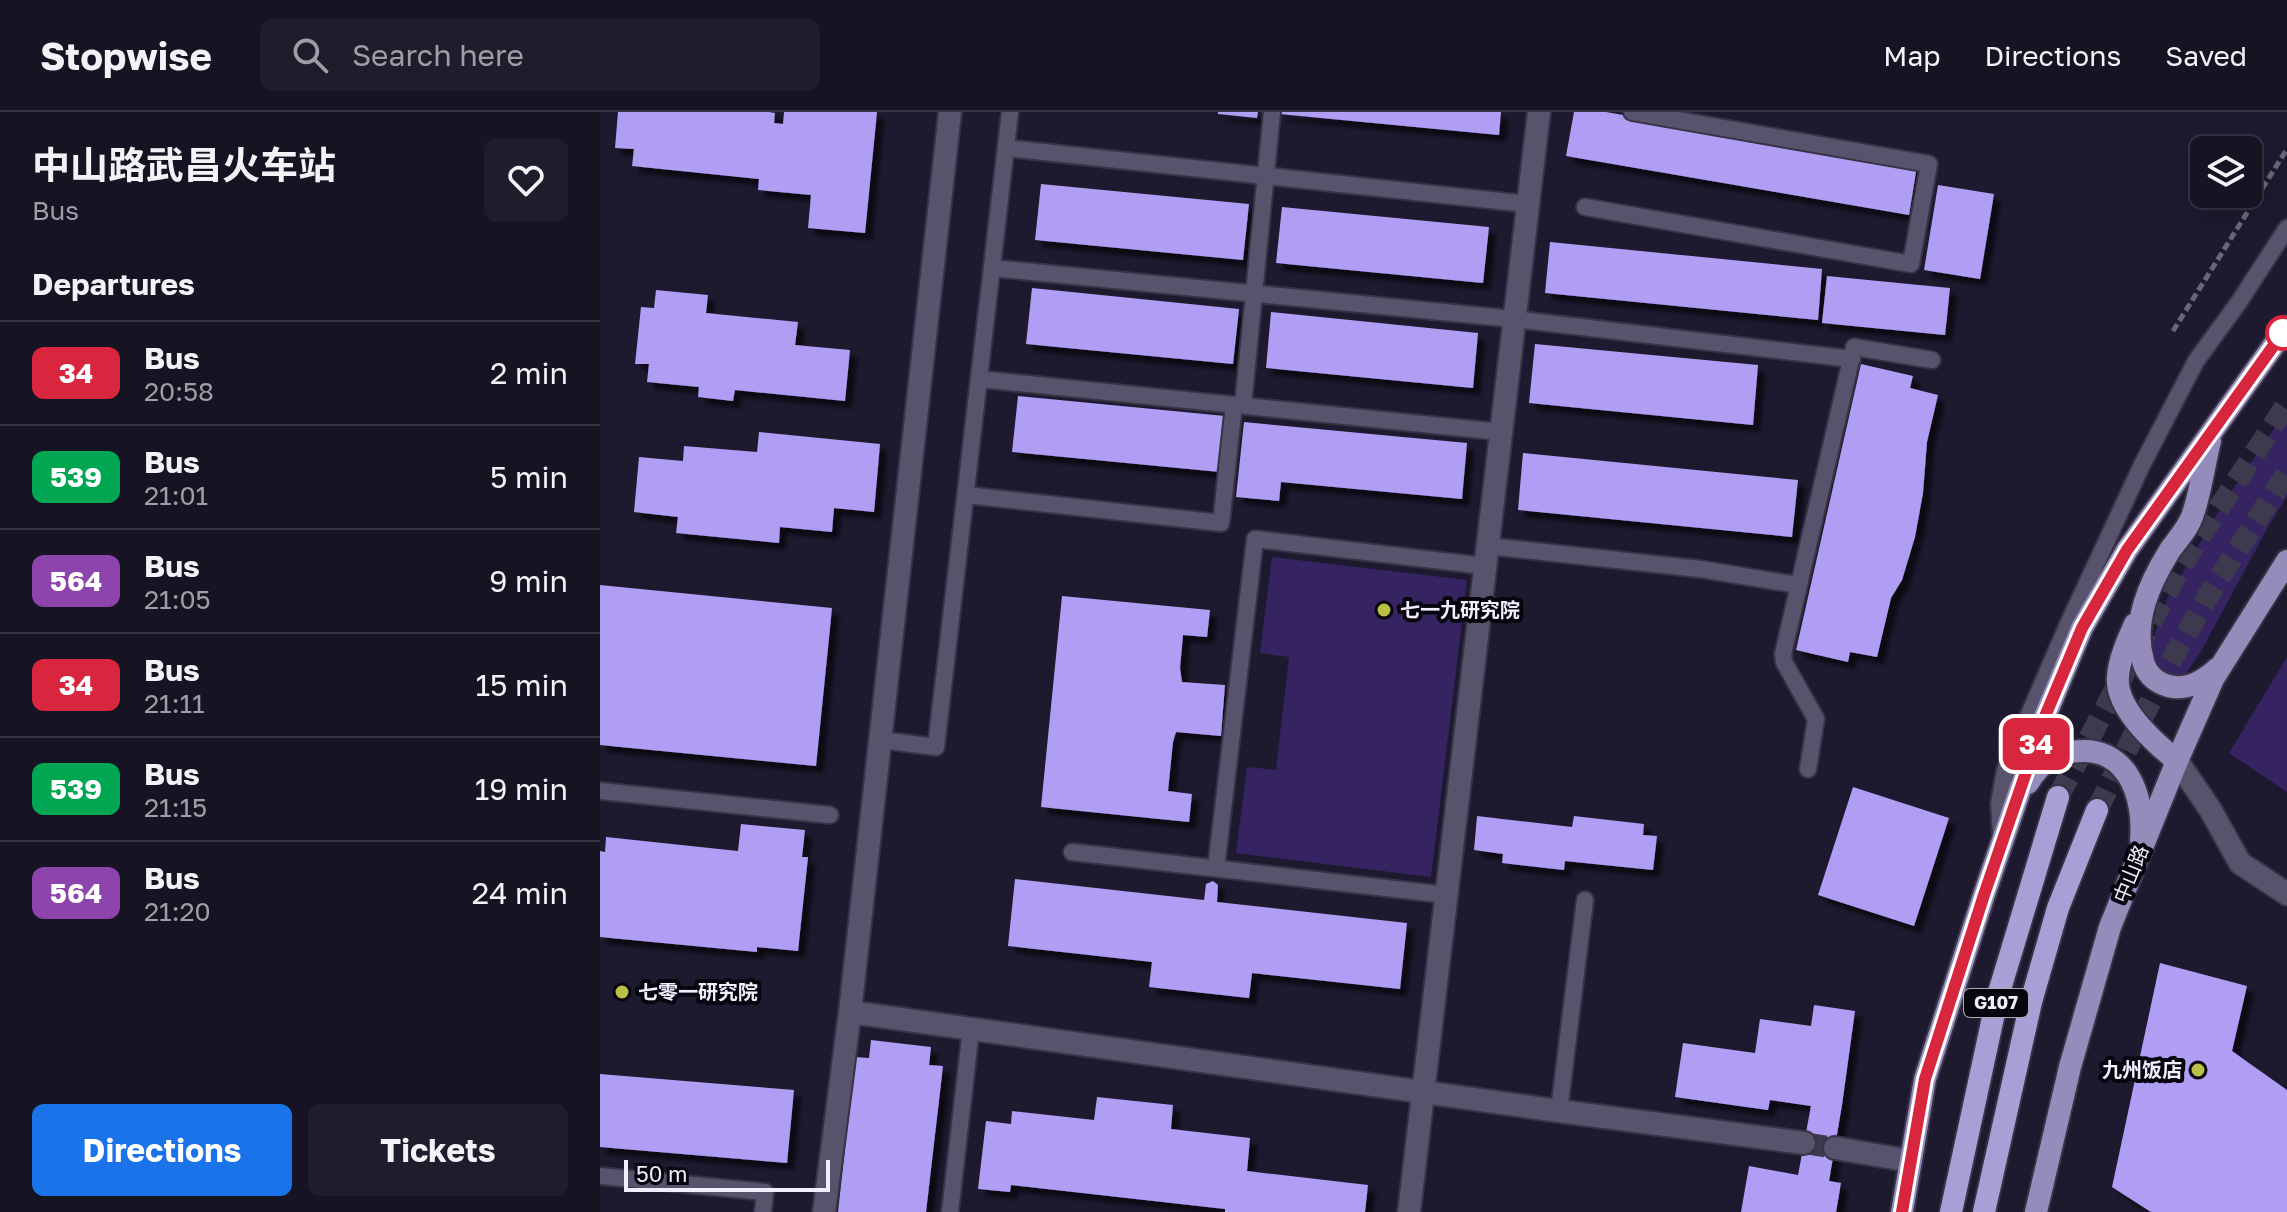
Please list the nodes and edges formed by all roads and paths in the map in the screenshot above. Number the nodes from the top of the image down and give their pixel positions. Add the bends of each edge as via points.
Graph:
1 (950, 112) edge
2 (1010, 112) edge
3 (1272, 112) edge
4 (1539, 112) edge
5 (1632, 112) edge
6 (1006, 148) junction
7 (2287, 149) edge
8 (1265, 175) junction
9 (1527, 204) junction
10 (1585, 207) dead end
11 (2287, 228) edge
12 (992, 268) junction
13 (1254, 293) junction
14 (1514, 319) junction
15 (2287, 327) edge
16 (2173, 331) dead end
17 (1852, 359) junction
18 (1932, 360) dead end
19 (979, 379) junction
20 (1238, 405) junction
21 (1501, 432) junction
22 (2212, 432) junction
23 (966, 495) junction
24 (1486, 556) junction
25 (2287, 561) edge
26 (1798, 585) junction
27 (2145, 599) junction
28 (2223, 663) junction
29 (881, 740) junction
30 (2177, 761) junction
31 (1808, 769) dead end
32 (600, 791) edge
33 (2058, 797) tunnel mouth
34 (2018, 800) junction
35 (2097, 810) tunnel mouth
36 (830, 815) dead end
37 (2002, 846) junction
38 (1072, 852) dead end
39 (2140, 853) junction
40 (1216, 868) junction
41 (2287, 894) edge
42 (1447, 895) junction
43 (1585, 900) dead end
44 (850, 1012) junction
45 (971, 1029) junction
46 (1424, 1092) junction
47 (1559, 1111) junction
48 (1804, 1143) tunnel mouth
49 (1835, 1148) tunnel mouth
50 (1911, 1161) junction
51 (600, 1176) edge
52 (763, 1212) edge
53 (824, 1212) edge
54 (950, 1212) edge
55 (1409, 1212) edge
56 (1902, 1212) edge
57 (1951, 1212) edge
58 (1984, 1212) edge
59 (2036, 1212) edge

1 - 29 street
2 - 6 lane
3 - 8 lane
4 - 9 street
5 - 10 lane via 1929,164 1911,264
6 - 8 lane
6 - 12 lane
7 - 16 path
8 - 9 lane
8 - 13 lane
9 - 14 street
11 - 37 lane via 2196,361 2075,608 2005,770 1999,804
12 - 13 lane
12 - 19 lane
13 - 14 lane
13 - 20 lane
14 - 17 lane
14 - 21 street
15 - 22 main road
17 - 18 lane via 1854,347
17 - 26 lane
19 - 20 lane
19 - 23 lane
20 - 21 lane
20 - 23 lane via 1221,523
21 - 24 street
22 - 27 main road via 2193,517
22 - 34 main road via 2127,550 2082,628
23 - 29 lane via 936,747
24 - 26 lane via 1700,569
24 - 40 lane via 1255,539
24 - 42 street
25 - 28 main road, 中山路
26 - 31 lane via 1783,654 1816,719
27 - 28 main road via 2138,624 2140,649 2146,671 2162,685 2184,688 2206,679
27 - 30 main road via 2123,655 2119,691 2152,740
28 - 30 main road, 中山路
29 - 44 street
30 - 39 main road, 中山路
30 - 41 street via 2240,863
32 - 36 lane
33 - 57 highway, G107 via 1997,999
34 - 37 main road
34 - 39 main road via 2033,775 2055,755 2085,750 2105,754 2126,770 2138,795
35 - 58 highway, G107 via 2058,908 2031,1002
37 - 50 main road via 1925,1079
38 - 40 lane
39 - 59 main road, 中山路 via 2110,927
40 - 42 lane
42 - 46 street
43 - 47 lane
44 - 45 street
44 - 53 street
45 - 46 street
45 - 54 lane
46 - 47 street
46 - 55 street
47 - 48 street
49 - 50 street
50 - 56 main road
51 - 52 lane via 765,1192

